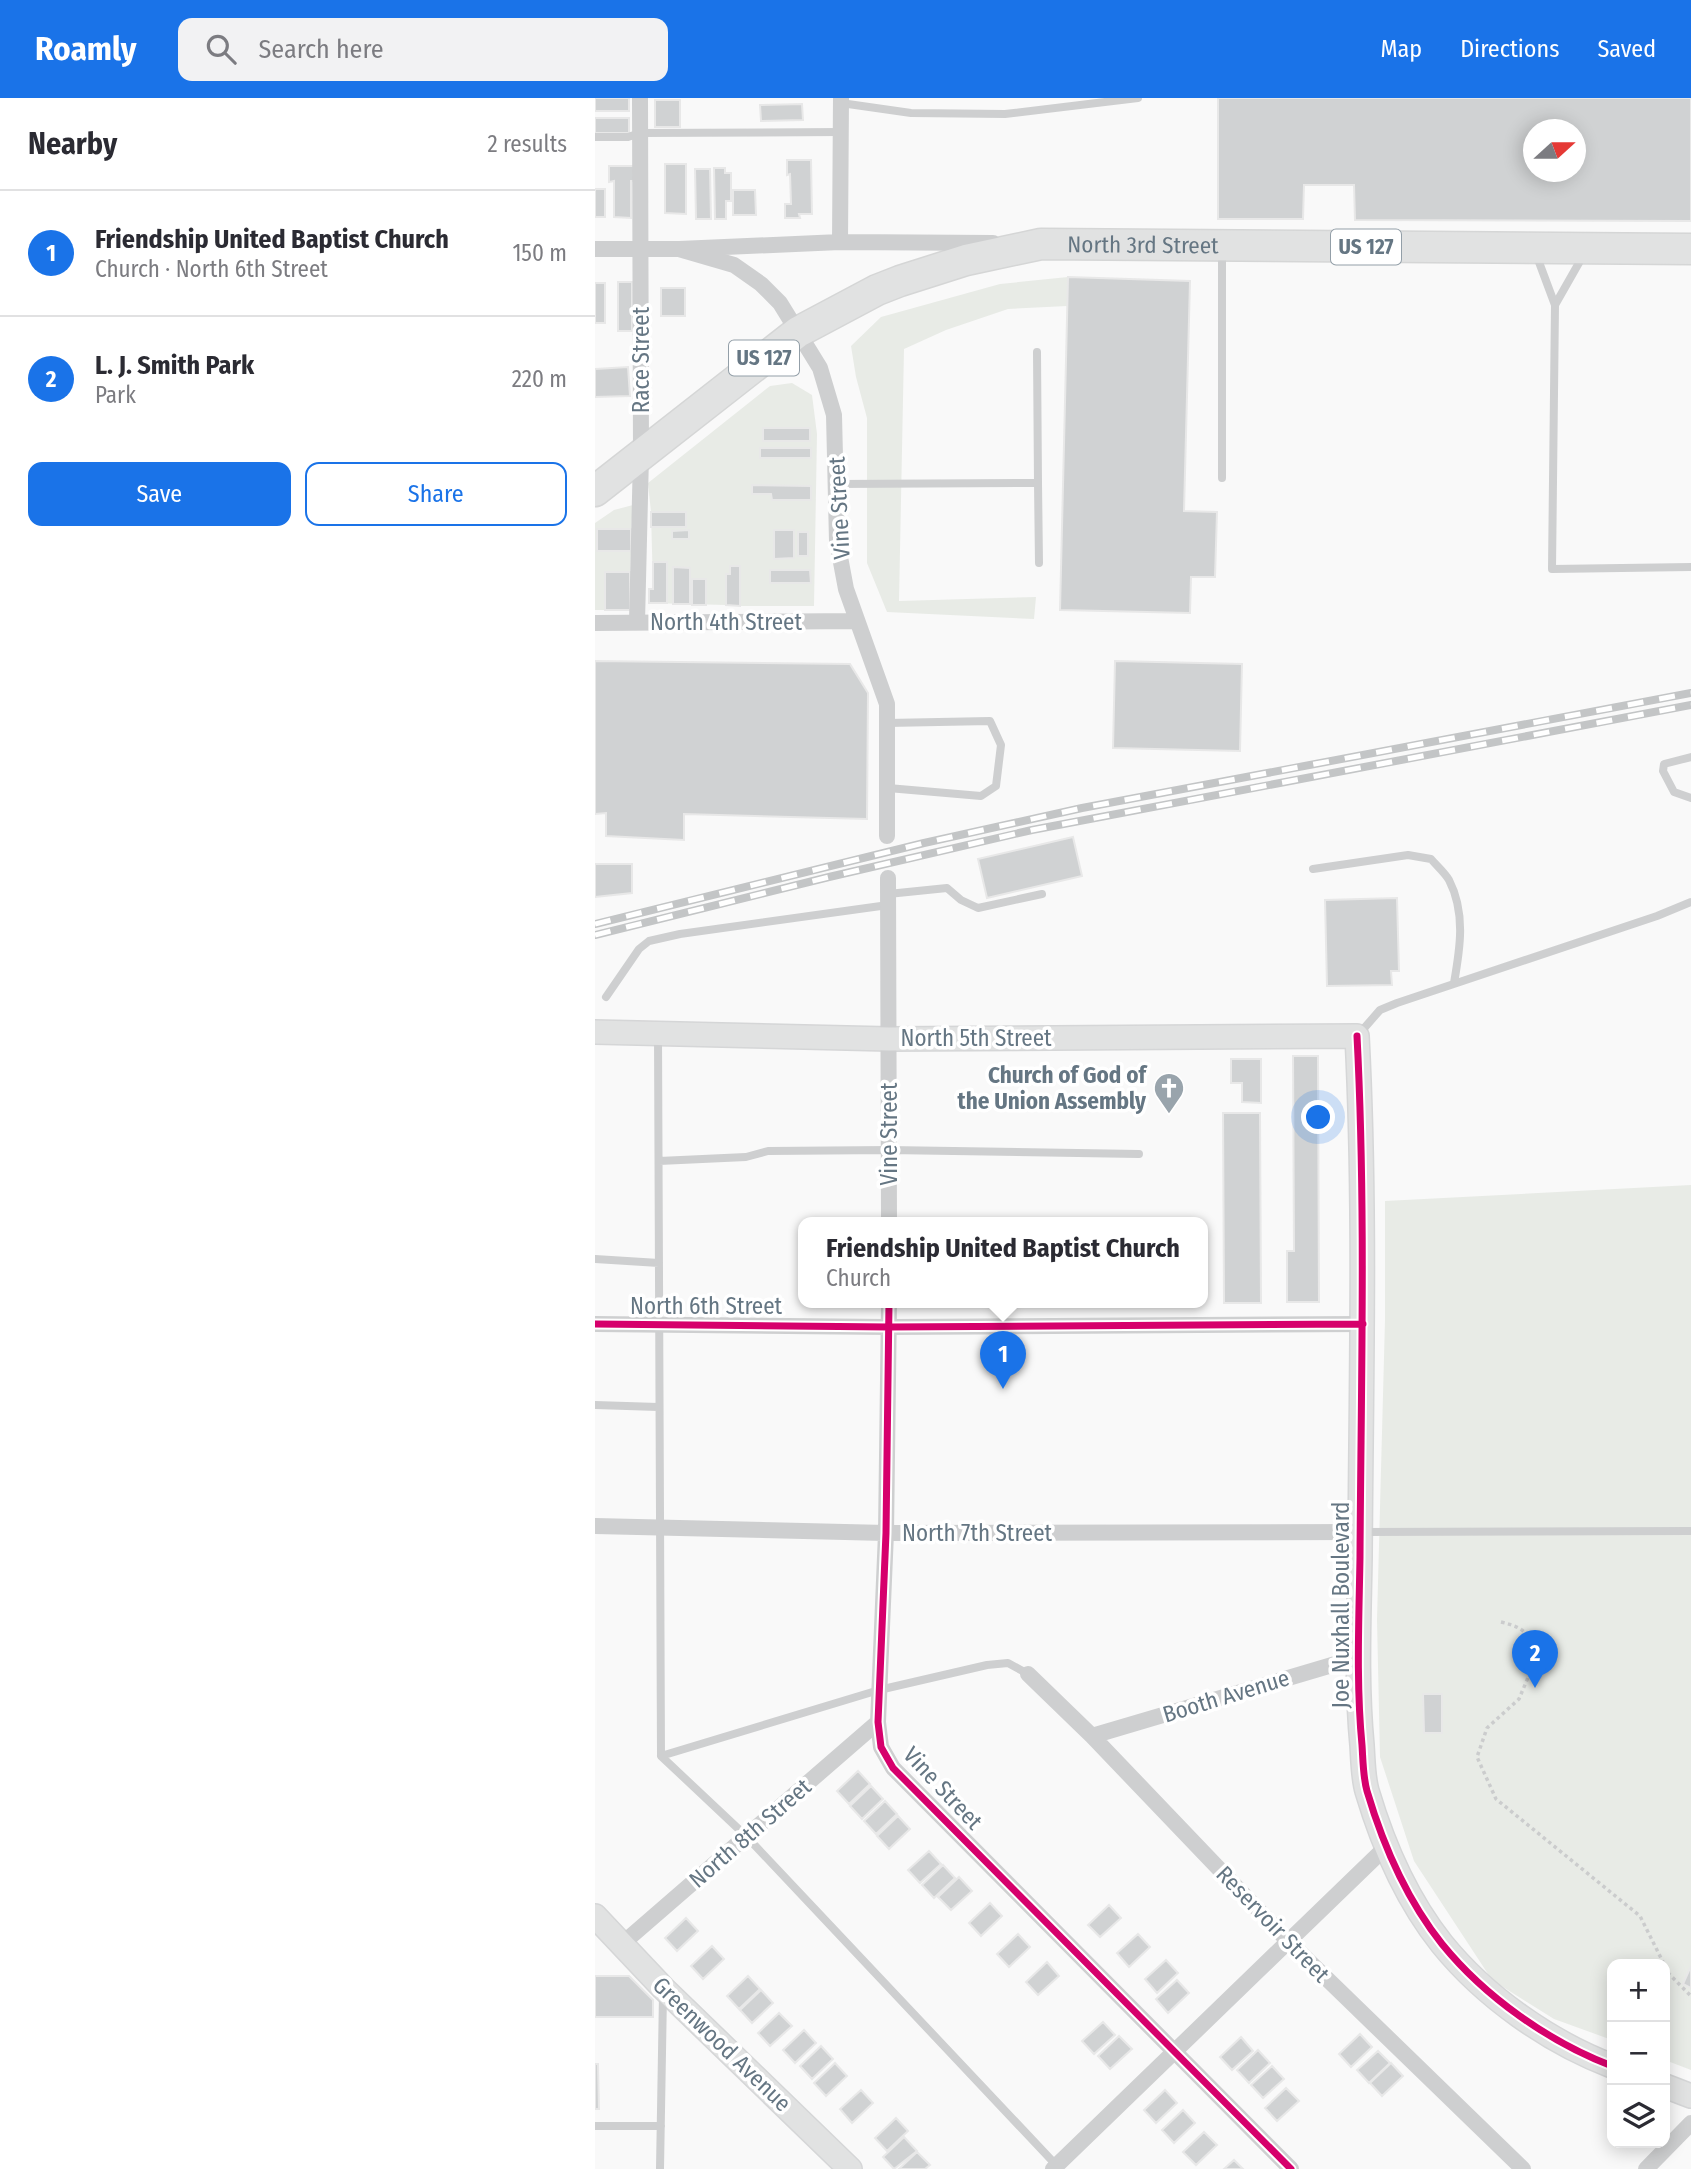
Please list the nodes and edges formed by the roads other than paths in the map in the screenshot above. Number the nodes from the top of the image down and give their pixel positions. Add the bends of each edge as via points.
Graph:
1 (640, 98) edge
2 (1138, 98) edge
3 (841, 100) edge
4 (841, 132) junction
5 (640, 133) junction
6 (595, 137) edge
7 (840, 242) junction
8 (1041, 244) junction
9 (1222, 246) junction
10 (1533, 248) junction
11 (1587, 248) junction
12 (595, 249) edge
13 (641, 249) junction
14 (679, 249) junction
15 (1691, 249) edge
16 (1555, 305) junction
17 (797, 332) junction
18 (1037, 352) dead end
19 (641, 456) junction
20 (1222, 478) dead end
21 (1038, 483) junction
22 (837, 484) junction
23 (595, 491) edge
24 (1038, 562) dead end
25 (1691, 567) edge
26 (857, 621) junction
27 (637, 622) junction
28 (595, 624) edge
29 (887, 723) junction
30 (1691, 757) edge
31 (888, 788) junction
32 (1691, 798) edge
33 (887, 836) dead end
34 (1313, 869) dead end
35 (888, 877) dead end
36 (1042, 894) dead end
37 (888, 900) junction
38 (1691, 902) edge
39 (1454, 983) junction
40 (605, 997) dead end
41 (595, 1032) edge
42 (658, 1034) junction
43 (1357, 1036) junction
44 (889, 1039) junction
45 (889, 1150) junction
46 (1139, 1154) dead end
47 (659, 1161) junction
48 (889, 1217) edge
49 (595, 1259) edge
50 (659, 1263) junction
51 (889, 1308) edge
52 (595, 1324) edge
53 (1363, 1324) junction
54 (660, 1325) junction
55 (889, 1327) junction
56 (595, 1405) edge
57 (658, 1407) junction
58 (595, 1526) edge
59 (661, 1528) junction
60 (1691, 1531) edge
61 (1360, 1532) junction
62 (886, 1533) junction
63 (1359, 1657) junction
64 (1028, 1674) joint
65 (879, 1689) junction
66 (878, 1722) junction
67 (1092, 1736) junction
68 (660, 1756) junction
69 (745, 1836) junction
70 (1386, 1847) junction
71 (595, 1916) edge
72 (1289, 1942) junction
73 (622, 1944) junction
74 (663, 1988) junction
75 (1175, 2052) junction
76 (1607, 2064) edge
77 (1670, 2088) edge
78 (1691, 2095) edge
79 (1691, 2123) edge
80 (595, 2126) edge
81 (661, 2126) junction
82 (1057, 2168) edge
83 (660, 2169) edge
84 (850, 2169) edge
85 (1291, 2169) edge
86 (1523, 2169) edge
87 (1647, 2169) edge

1 - 5 street, Race Street
2 - 3 lane via 1005,114 911,113
3 - 4 street
4 - 5 lane
4 - 7 street
5 - 6 lane
5 - 13 street, Race Street
7 - 8 street, North 3rd Street
7 - 14 street, North 3rd Street
8 - 9 highway, North 3rd Street / US 127
8 - 17 highway, US 127 via 966,260 900,281
9 - 10 highway, North 3rd Street / US 127
9 - 20 lane
10 - 11 highway, North 3rd Street / US 127
10 - 16 lane
11 - 15 highway, North 3rd Street / US 127
11 - 16 lane
12 - 13 street, North 3rd Street
13 - 14 street, North 3rd Street
13 - 19 street, Race Street
14 - 17 street, Vine Street via 734,265 781,303
16 - 25 lane via 1552,569
17 - 19 highway, US 127
17 - 22 street, Vine Street via 820,368 828,391 834,415
18 - 21 lane
19 - 23 highway, US 127
19 - 27 street, Race Street
21 - 22 lane
21 - 24 lane
22 - 26 street, Vine Street via 837,541
26 - 27 street, North 4th Street
26 - 29 street, Vine Street via 887,704
27 - 28 street, North 4th Street
29 - 31 street, Vine Street
29 - 31 lane via 990,721 1001,745 996,786 981,796
30 - 32 lane via 1664,764 1663,771 1674,792
31 - 33 street, Vine Street
34 - 39 lane via 1408,855 1431,859 1448,880 1459,911 1461,943
35 - 37 street, Vine Street
36 - 37 lane via 978,908 947,888
37 - 40 lane via 649,942 639,948
37 - 44 street, Vine Street
38 - 39 lane
39 - 43 lane via 1380,1010
41 - 42 street, North 5th Street
42 - 44 street, North 5th Street
42 - 47 lane
43 - 44 street, North 5th Street
43 - 53 street, Joe Nuxhall Boulevard
44 - 45 street, Vine Street
45 - 46 lane
45 - 47 lane via 768,1151 746,1157
45 - 48 street, Vine Street
47 - 50 lane
49 - 50 lane
50 - 54 lane
51 - 55 street, Vine Street
52 - 54 street, North 6th Street
53 - 55 street, North 6th Street
53 - 61 street, Joe Nuxhall Boulevard
54 - 55 street, North 6th Street
54 - 57 lane
55 - 62 street, Vine Street
56 - 57 lane
57 - 59 lane
58 - 59 street, North 7th Street
59 - 62 street, North 7th Street
59 - 68 lane
60 - 61 lane
61 - 62 street, North 7th Street
61 - 63 street, Joe Nuxhall Boulevard
62 - 65 street, Vine Street
63 - 67 street, Booth Avenue
63 - 70 street, Joe Nuxhall Boulevard via 1366,1787
64 - 65 lane via 1008,1663 987,1665
64 - 67 street, Reservoir Street
65 - 66 street, Vine Street
65 - 68 lane
66 - 69 street, North 8th Street
66 - 75 street, Vine Street via 881,1747 893,1768
67 - 72 street, Reservoir Street
68 - 69 lane
69 - 73 street, North 8th Street
69 - 82 lane
70 - 72 street
70 - 76 street, Joe Nuxhall Boulevard via 1442,1944 1485,1988 1538,2029
71 - 73 street, Greenwood Avenue
72 - 75 street
72 - 86 street, Reservoir Street
73 - 74 street, Greenwood Avenue
74 - 81 lane
74 - 84 street, Greenwood Avenue
75 - 82 street
75 - 85 street, Vine Street
77 - 78 street
79 - 87 street
80 - 81 lane
81 - 83 lane

